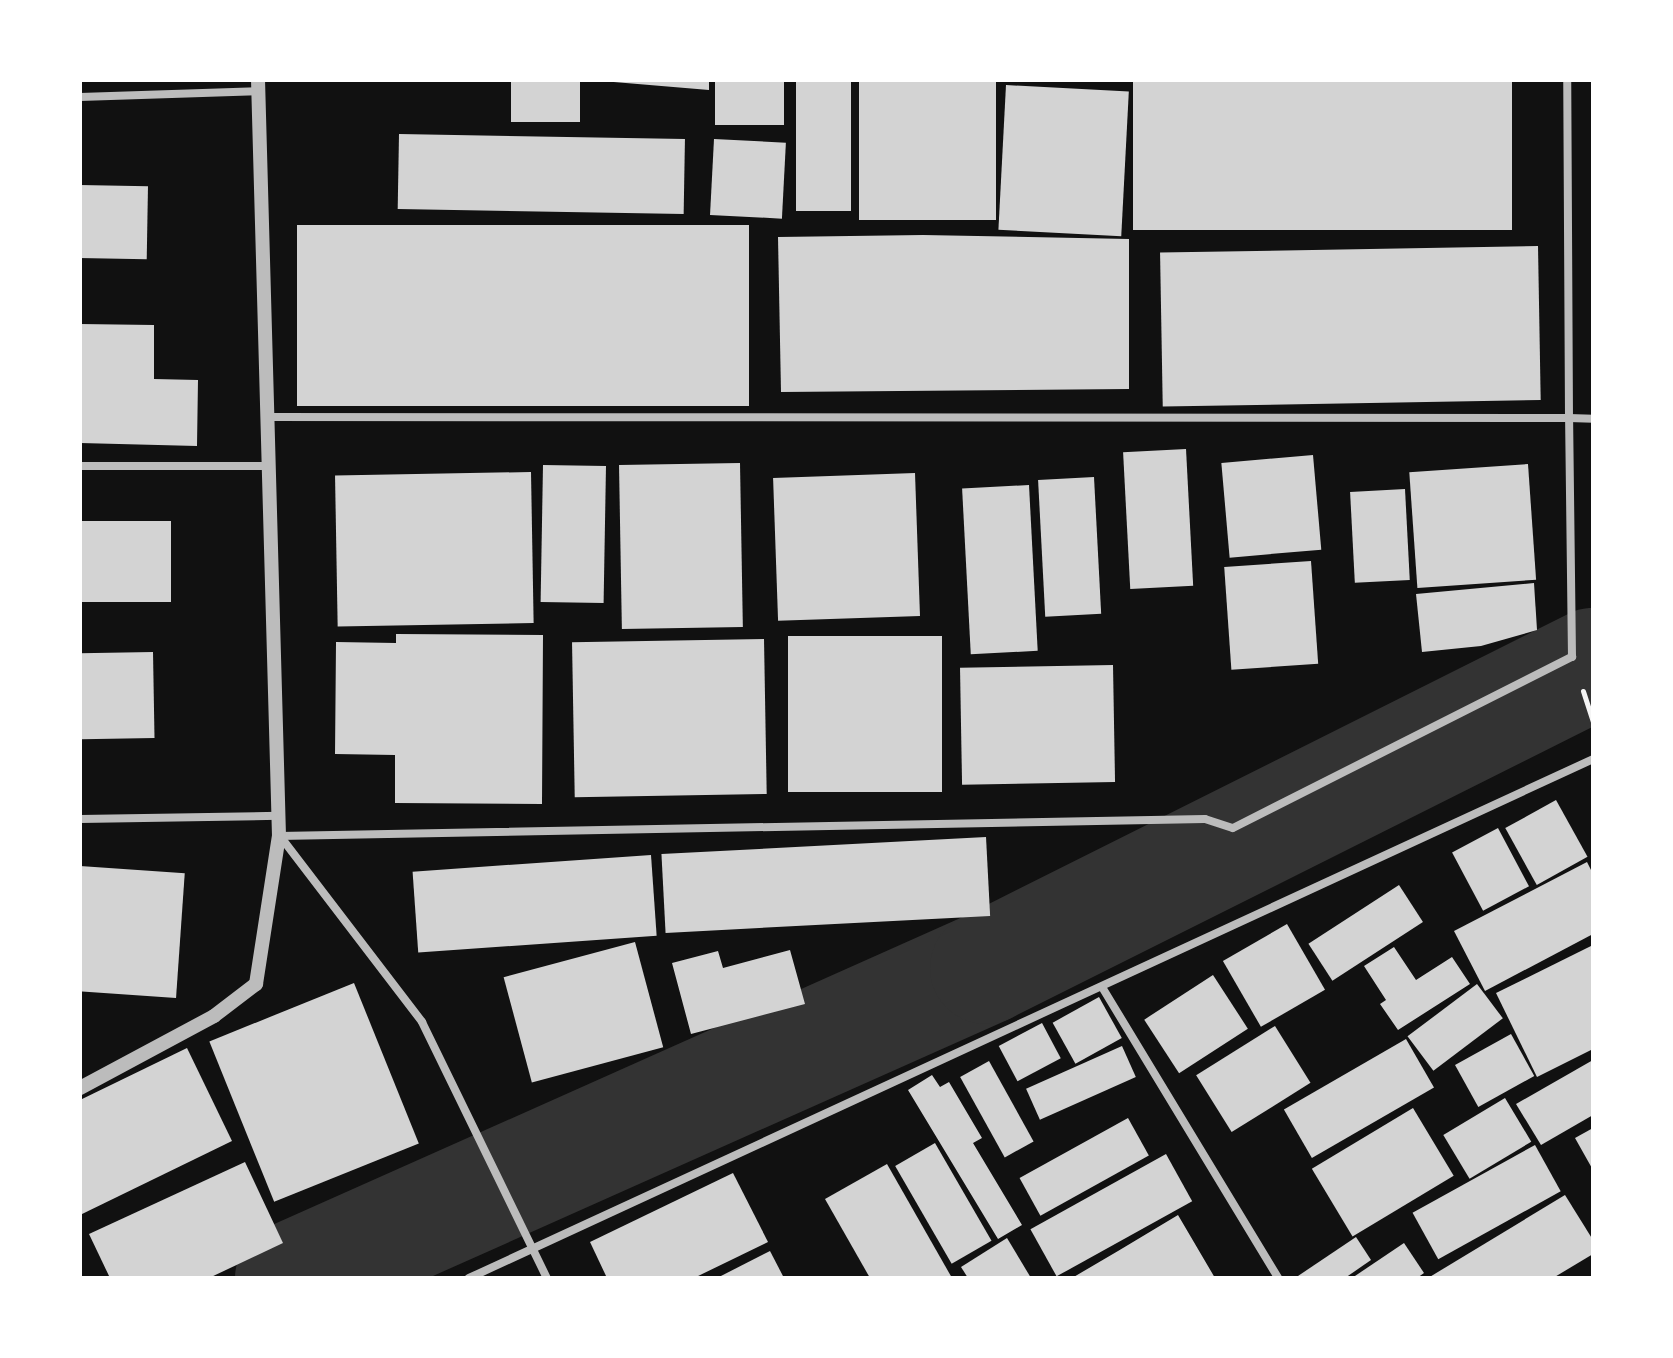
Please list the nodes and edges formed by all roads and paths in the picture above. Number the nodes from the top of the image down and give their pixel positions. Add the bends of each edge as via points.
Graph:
1 (1567, 80) edge
2 (258, 86) edge
3 (80, 97) edge
4 (267, 417) junction
5 (1569, 418) junction
6 (1593, 419) edge
7 (80, 466) edge
8 (269, 466) junction
9 (1593, 759) edge
10 (279, 816) junction
11 (80, 819) edge
12 (279, 836) junction
13 (1102, 987) junction
14 (80, 1088) edge
15 (531, 1248) junction
16 (469, 1278) edge
17 (547, 1278) edge
18 (1278, 1278) edge

1 - 5 street
2 - 3 street
2 - 4 street
4 - 5 street
4 - 8 street
5 - 6 street
5 - 12 street via 1572,657 1233,828 1205,819
7 - 8 street
8 - 10 street
9 - 13 street
10 - 11 street
10 - 12 street
12 - 14 street via 256,984 214,1016
12 - 15 street via 422,1022
13 - 15 street
13 - 18 street
15 - 16 street
15 - 17 street

